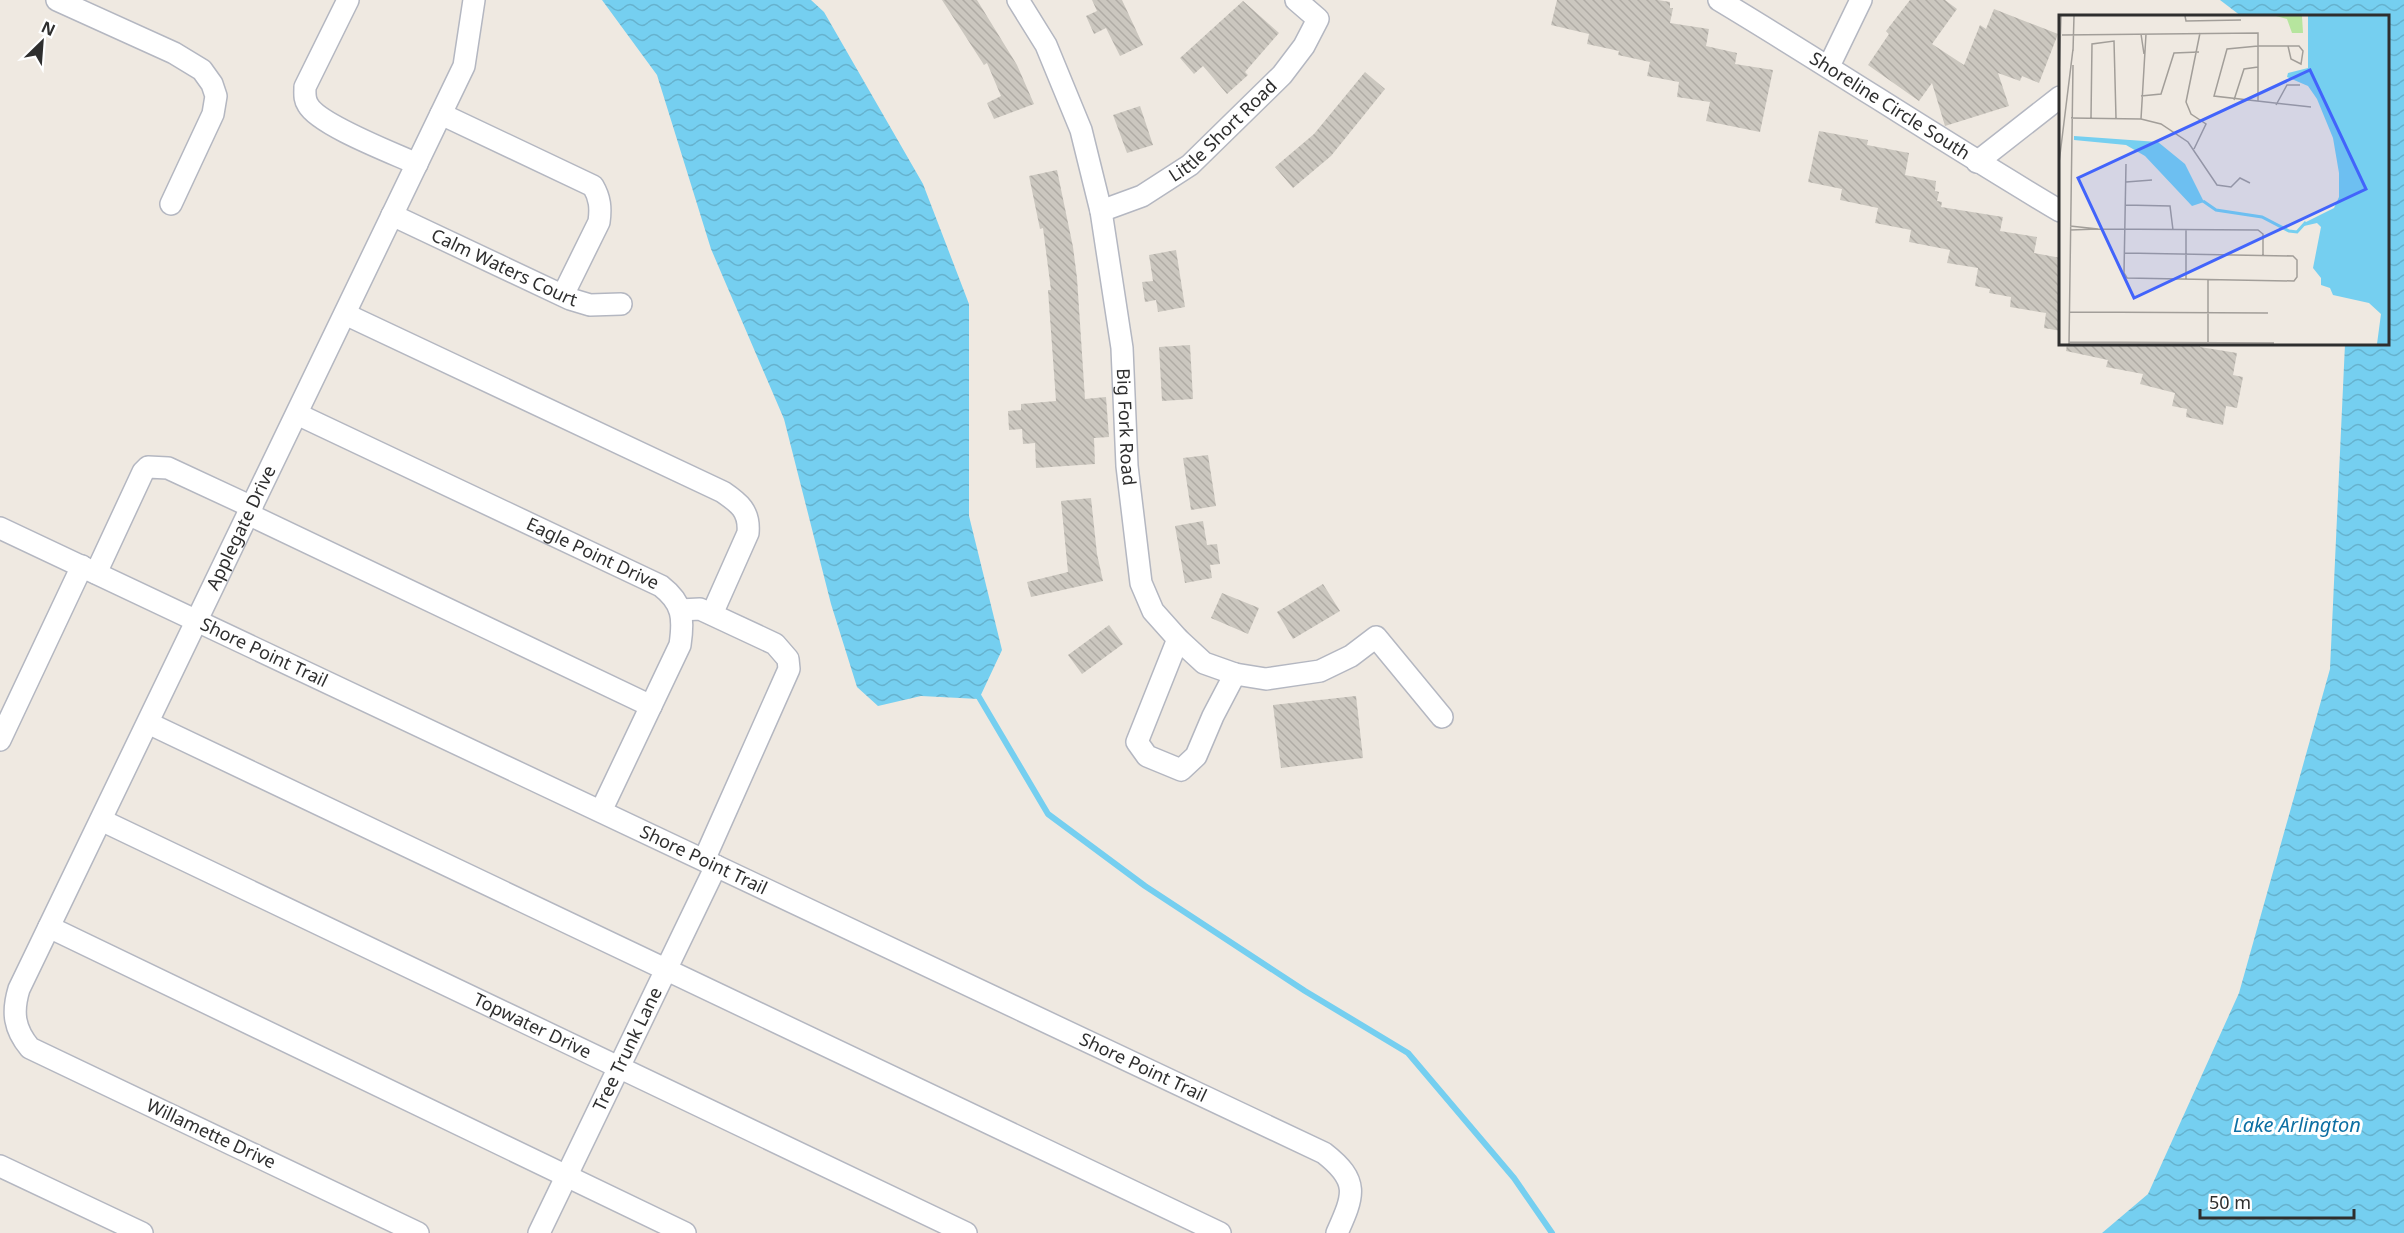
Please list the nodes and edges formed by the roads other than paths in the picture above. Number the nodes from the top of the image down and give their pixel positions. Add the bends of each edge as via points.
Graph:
1 (57, 0) edge
2 (348, 0) edge
3 (474, 0) edge
4 (1018, 0) edge
5 (1296, 0) edge
6 (1719, 0) edge
7 (1861, 0) edge
8 (1829, 66) junction
9 (2059, 99) edge
10 (441, 114) junction
11 (1977, 162) junction
12 (417, 164) junction
13 (171, 204) dead end
14 (2059, 210) edge
15 (1101, 211) junction
16 (392, 215) junction
17 (563, 295) junction
18 (621, 304) dead end
19 (345, 314) junction
20 (297, 414) junction
21 (250, 511) junction
22 (0, 528) edge
23 (89, 570) junction
24 (680, 610) junction
25 (712, 614) junction
26 (197, 621) junction
27 (1178, 639) junction
28 (1235, 674) junction
29 (651, 706) junction
30 (1442, 717) dead end
31 (148, 723) junction
32 (0, 740) edge
33 (601, 811) junction
34 (101, 820) junction
35 (710, 863) junction
36 (49, 927) junction
37 (667, 970) junction
38 (8, 1026) edge
39 (619, 1068) junction
40 (0, 1166) edge
41 (567, 1176) junction
42 (142, 1233) edge
43 (418, 1233) edge
44 (539, 1233) edge
45 (686, 1233) edge
46 (966, 1233) edge
47 (1220, 1233) edge
48 (1337, 1233) edge

1 - 13 street via 181,57 202,70 212,84 216,96 213,114
2 - 12 street via 305,87 308,107 324,121
3 - 10 street, Applegate Drive via 464,66
4 - 15 street, Big Fork Road via 1046,45 1081,130
5 - 15 street, Little Short Road via 1318,19 1282,75 1190,165 1142,196
6 - 8 street, Shoreline Circle South
7 - 8 street
8 - 11 street, Shoreline Circle South
9 - 11 street
10 - 12 street, Applegate Drive
10 - 17 street via 593,186 599,196 599,222
11 - 14 street, Shoreline Circle South
12 - 16 street, Applegate Drive
15 - 27 street, Big Fork Road via 1122,348 1127,466 1141,583 1153,611
16 - 17 street, Calm Waters Court
16 - 19 street, Applegate Drive
17 - 18 street, Calm Waters Court via 590,305
19 - 20 street, Applegate Drive
19 - 25 street via 736,501 746,510 748,533
20 - 21 street, Applegate Drive
20 - 24 street, Eagle Point Drive via 661,586 674,597
21 - 23 street via 168,468 148,467
21 - 26 street, Applegate Drive
21 - 29 street
22 - 23 street, Shore Point Trail
23 - 26 street, Shore Point Trail
23 - 32 street
24 - 25 street via 700,609
24 - 29 street via 680,645
25 - 35 street, Tree Trunk Lane via 775,644 788,659 789,669
26 - 31 street, Applegate Drive
26 - 33 street, Shore Point Trail
27 - 28 street, Big Fork Road via 1204,663
27 - 28 street via 1137,742 1148,756 1181,770 1196,756
28 - 30 street, Big Fork Road via 1266,679 1320,671 1351,656 1376,637
29 - 33 street
31 - 34 street, Applegate Drive
31 - 37 street
33 - 35 street, Shore Point Trail
34 - 36 street, Applegate Drive
34 - 39 street, Topwater Drive
35 - 37 street, Tree Trunk Lane
35 - 48 street, Shore Point Trail via 1324,1153 1347,1176 1351,1191 1350,1204
36 - 38 street, Applegate Drive via 19,989
36 - 41 street
37 - 39 street, Tree Trunk Lane
37 - 47 street
38 - 43 street, Willamette Drive via 30,1048
39 - 41 street, Tree Trunk Lane
39 - 46 street, Topwater Drive
40 - 42 street
41 - 44 street, Tree Trunk Lane
41 - 45 street

